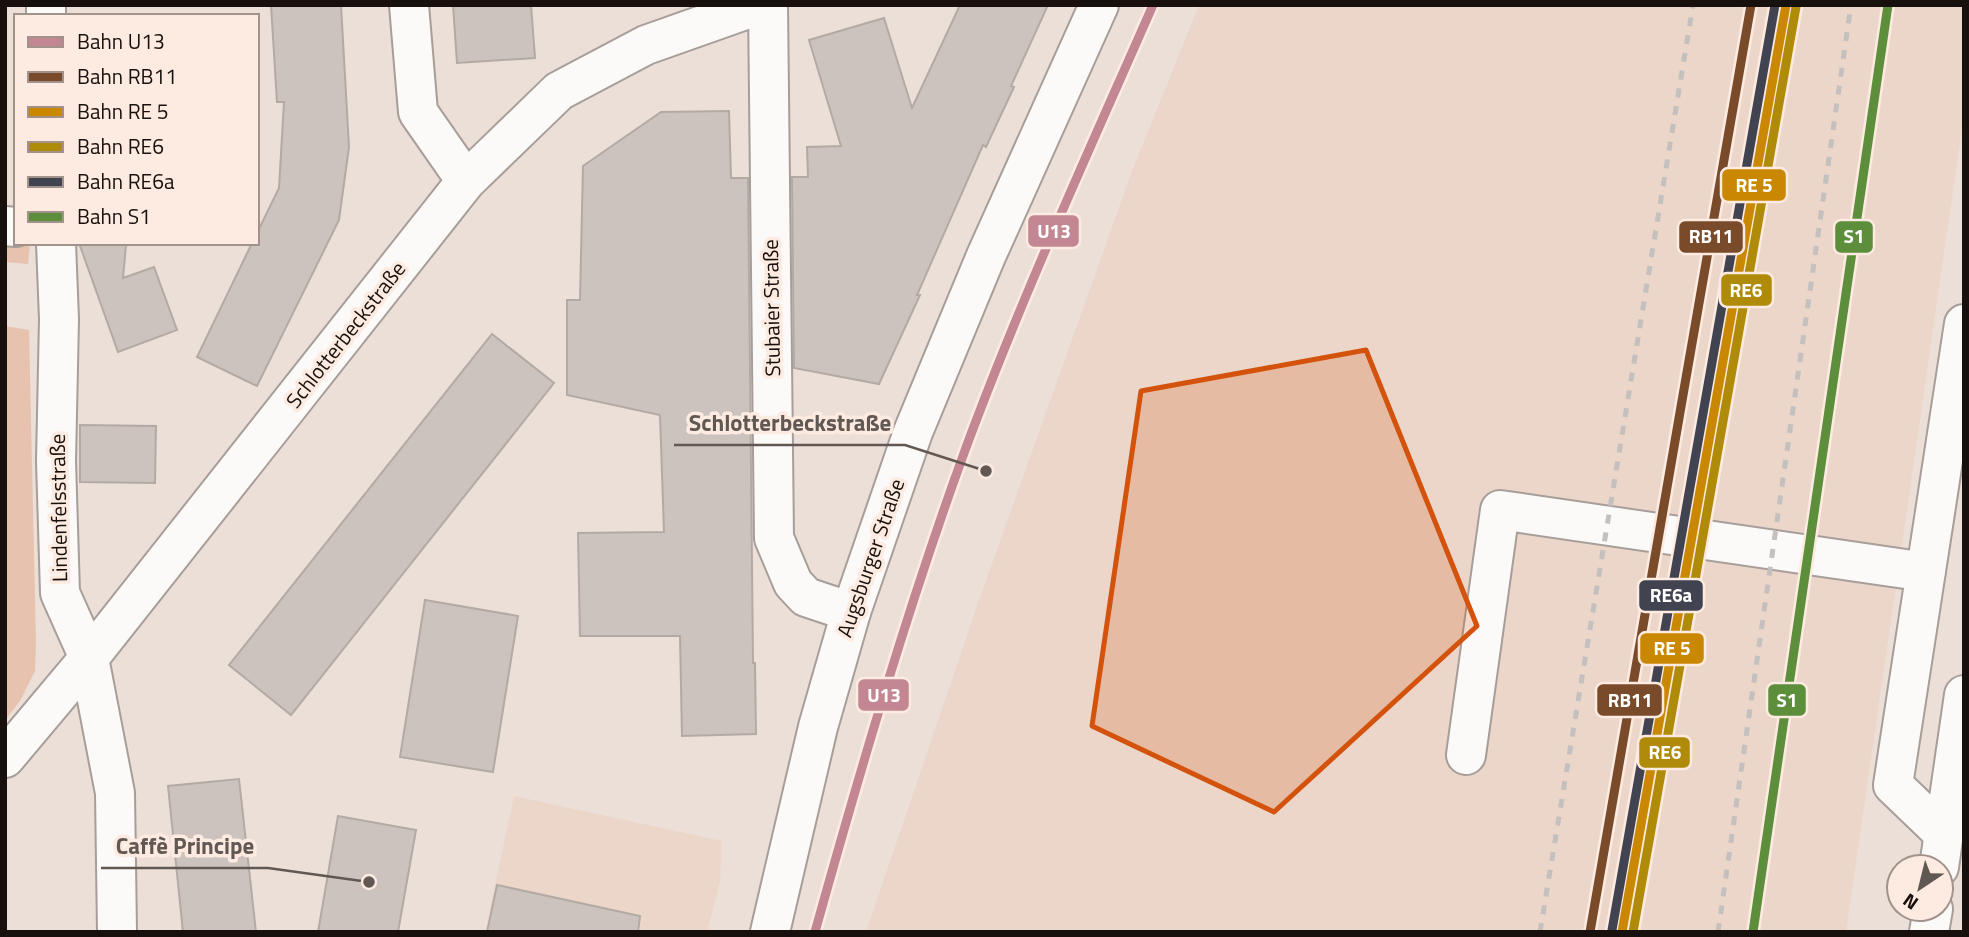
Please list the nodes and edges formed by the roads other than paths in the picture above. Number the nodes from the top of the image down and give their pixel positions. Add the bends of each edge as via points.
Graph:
1 (410, 5) edge
2 (759, 5) edge
3 (768, 5) edge
4 (1099, 5) edge
5 (466, 181) junction
6 (56, 245) edge
7 (1964, 324) edge
8 (1926, 572) junction
9 (851, 612) junction
10 (89, 658) junction
11 (1964, 695) edge
12 (1466, 755) dead end
13 (5, 758) edge
14 (1941, 850) edge
15 (117, 932) edge
16 (770, 932) edge

1 - 5 street via 418,111
2 - 5 street, Schlotterbeckstraße via 646,44 559,91
3 - 9 street, Stubaier Straße via 774,538 793,583 806,597
4 - 9 street, Augsburger Straße via 986,256 914,432
5 - 10 street, Schlotterbeckstraße
6 - 10 street, Lindenfelsstraße via 60,593
7 - 8 street
8 - 12 street via 1500,510
8 - 14 street via 1893,785
9 - 16 street, Augsburger Straße via 818,727
10 - 13 street, Schlotterbeckstraße
10 - 15 street, Lindenfelsstraße via 115,793
11 - 14 street

